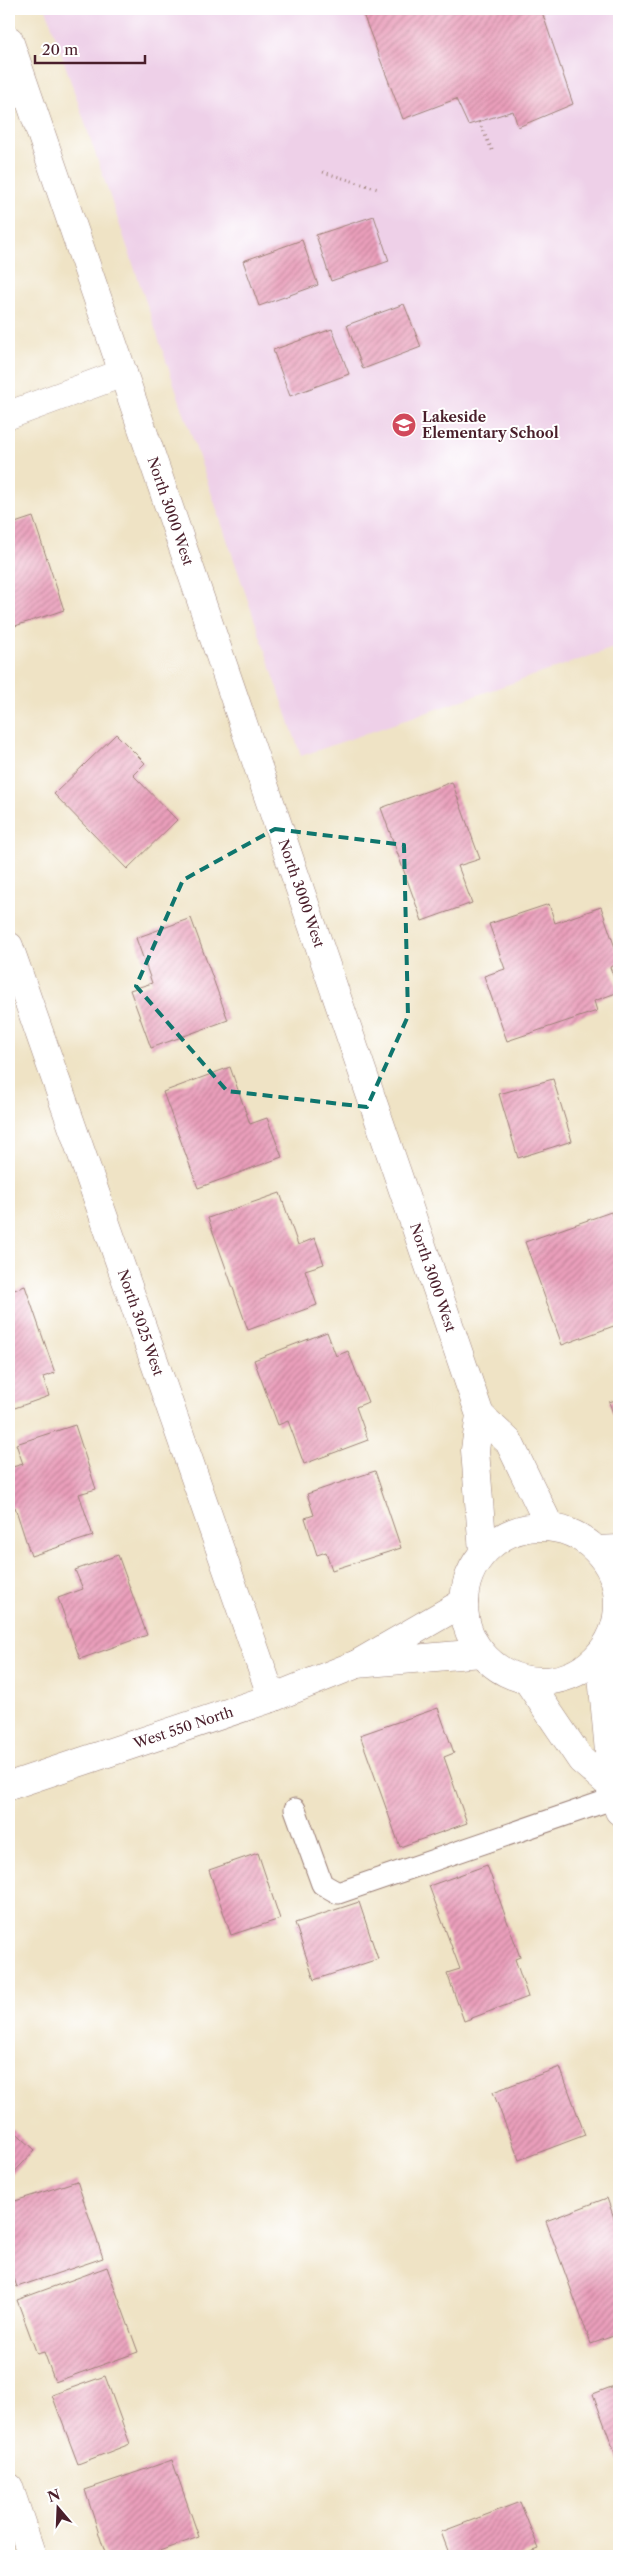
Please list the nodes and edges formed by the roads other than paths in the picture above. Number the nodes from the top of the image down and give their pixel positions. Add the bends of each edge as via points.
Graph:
1 (9, 40) edge
2 (123, 373) junction
3 (9, 415) edge
4 (9, 946) edge
5 (480, 1415) junction
6 (550, 1527) junction
7 (608, 1550) edge
8 (483, 1552) junction
9 (464, 1602) junction
10 (619, 1604) edge
11 (482, 1653) junction
12 (600, 1654) junction
13 (357, 1664) junction
14 (527, 1680) junction
15 (272, 1698) junction
16 (9, 1786) edge
17 (614, 1798) edge
18 (295, 1809) dead end
19 (9, 2486) edge
20 (32, 2556) edge

1 - 2 main road, North 3000 West
2 - 3 main road
2 - 5 main road, North 3000 West
4 - 15 main road, North 3025 West
5 - 6 main road, North 3000 West via 509,1442
5 - 8 main road, North 3000 West via 475,1450
6 - 7 main road via 576,1534
6 - 8 main road via 523,1529 505,1536
7 - 10 main road
8 - 9 main road via 469,1575
9 - 11 main road via 468,1630
9 - 13 main road, West 550 North
10 - 12 main road via 614,1631
11 - 13 main road, West 550 North
11 - 14 main road via 502,1670
12 - 14 main road via 579,1671 563,1677 547,1682
12 - 17 main road
13 - 15 main road, West 550 North
14 - 17 main road via 581,1760
15 - 16 main road, West 550 North
17 - 18 lane via 338,1893 322,1884
19 - 20 main road

